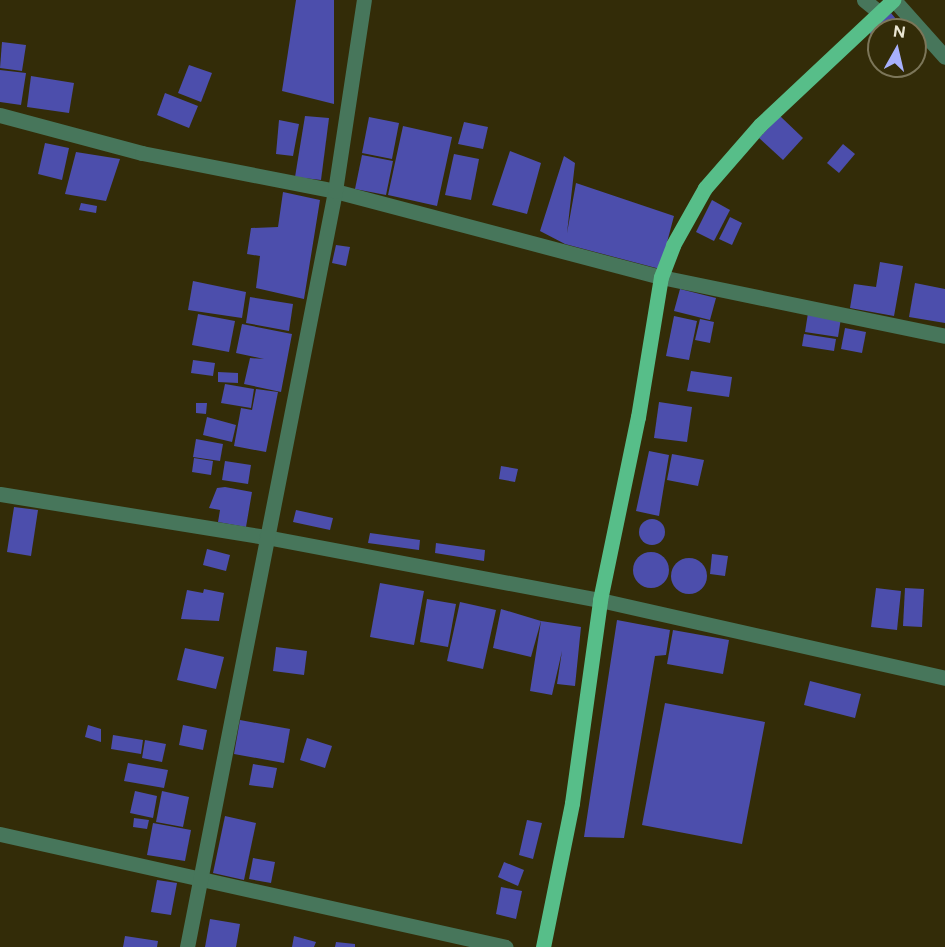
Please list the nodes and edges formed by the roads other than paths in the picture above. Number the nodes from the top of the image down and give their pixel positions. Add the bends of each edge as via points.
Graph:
1 (364, 0) edge
2 (864, 0) edge
3 (893, 0) edge
4 (879, 12) junction
5 (945, 57) edge
6 (0, 115) edge
7 (334, 191) junction
8 (661, 277) junction
9 (945, 336) edge
10 (0, 494) edge
11 (266, 537) junction
12 (600, 600) junction
13 (945, 676) edge
14 (0, 834) edge
15 (199, 875) junction
16 (187, 947) edge
17 (506, 947) edge
18 (543, 947) edge

1 - 7 street
2 - 4 street
3 - 4 main road
3 - 5 street
4 - 8 main road via 799,85 705,188 673,245
6 - 7 street via 142,153
7 - 8 street
7 - 11 street
8 - 9 street
8 - 12 main road via 640,406
10 - 11 street
11 - 12 street
11 - 15 street
12 - 13 street
12 - 18 main road via 572,803
14 - 15 street
15 - 16 street
15 - 17 street

